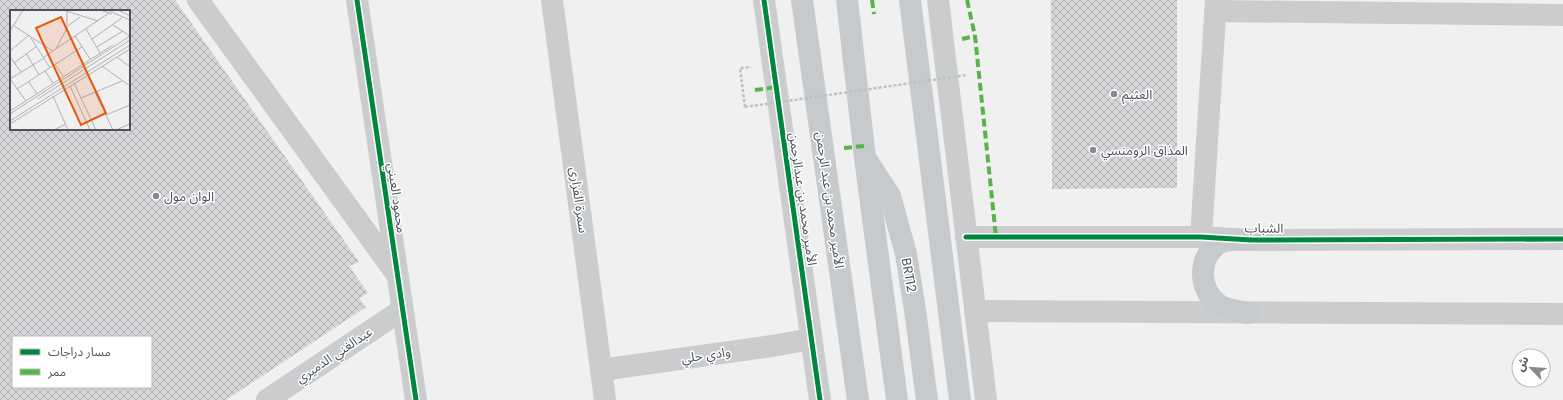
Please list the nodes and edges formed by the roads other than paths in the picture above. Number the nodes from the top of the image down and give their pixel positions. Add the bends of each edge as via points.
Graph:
1 (198, 0) edge
2 (357, 0) edge
3 (552, 0) edge
4 (764, 0) edge
5 (802, 0) edge
6 (848, 0) edge
7 (910, 0) edge
8 (938, 0) edge
9 (1216, 6) edge
10 (1563, 15) edge
11 (865, 158) junction
12 (966, 237) junction
13 (1201, 237) junction
14 (1563, 239) edge
15 (1251, 240) junction
16 (397, 275) junction
17 (402, 310) junction
18 (975, 311) junction
19 (1248, 313) junction
20 (1563, 314) edge
21 (811, 339) junction
22 (601, 370) junction
23 (267, 400) edge
24 (416, 400) edge
25 (605, 400) edge
26 (820, 400) edge
27 (858, 400) edge
28 (897, 400) edge
29 (927, 400) edge
30 (960, 400) edge
31 (986, 400) edge

1 - 16 street
2 - 16 street, محمود العيني
3 - 22 street, سمرة الفزارى
4 - 21 street, الأمير محمد بن عبدالرحمن
5 - 27 main road, الأمير محمد بن عبد الرحمن
6 - 11 main road, BRT12
7 - 30 main road
8 - 12 street
9 - 10 street
9 - 13 street
11 - 28 main road, BRT12
11 - 29 main road, BRT12 via 890,196 906,254
12 - 13 street, الشباب
12 - 18 street
13 - 15 street, الشباب
14 - 15 street, الشباب
15 - 19 main road via 1221,242 1210,252 1203,266 1202,281 1208,295 1220,306
16 - 17 street, محمود العيني
17 - 23 street, عبدالغني الدميري
17 - 24 street, محمود العيني
18 - 19 street
18 - 31 street
19 - 20 street
21 - 22 street, وادي حلي
21 - 26 street, الأمير محمد بن عبدالرحمن
22 - 25 street, سمرة الفزارى

